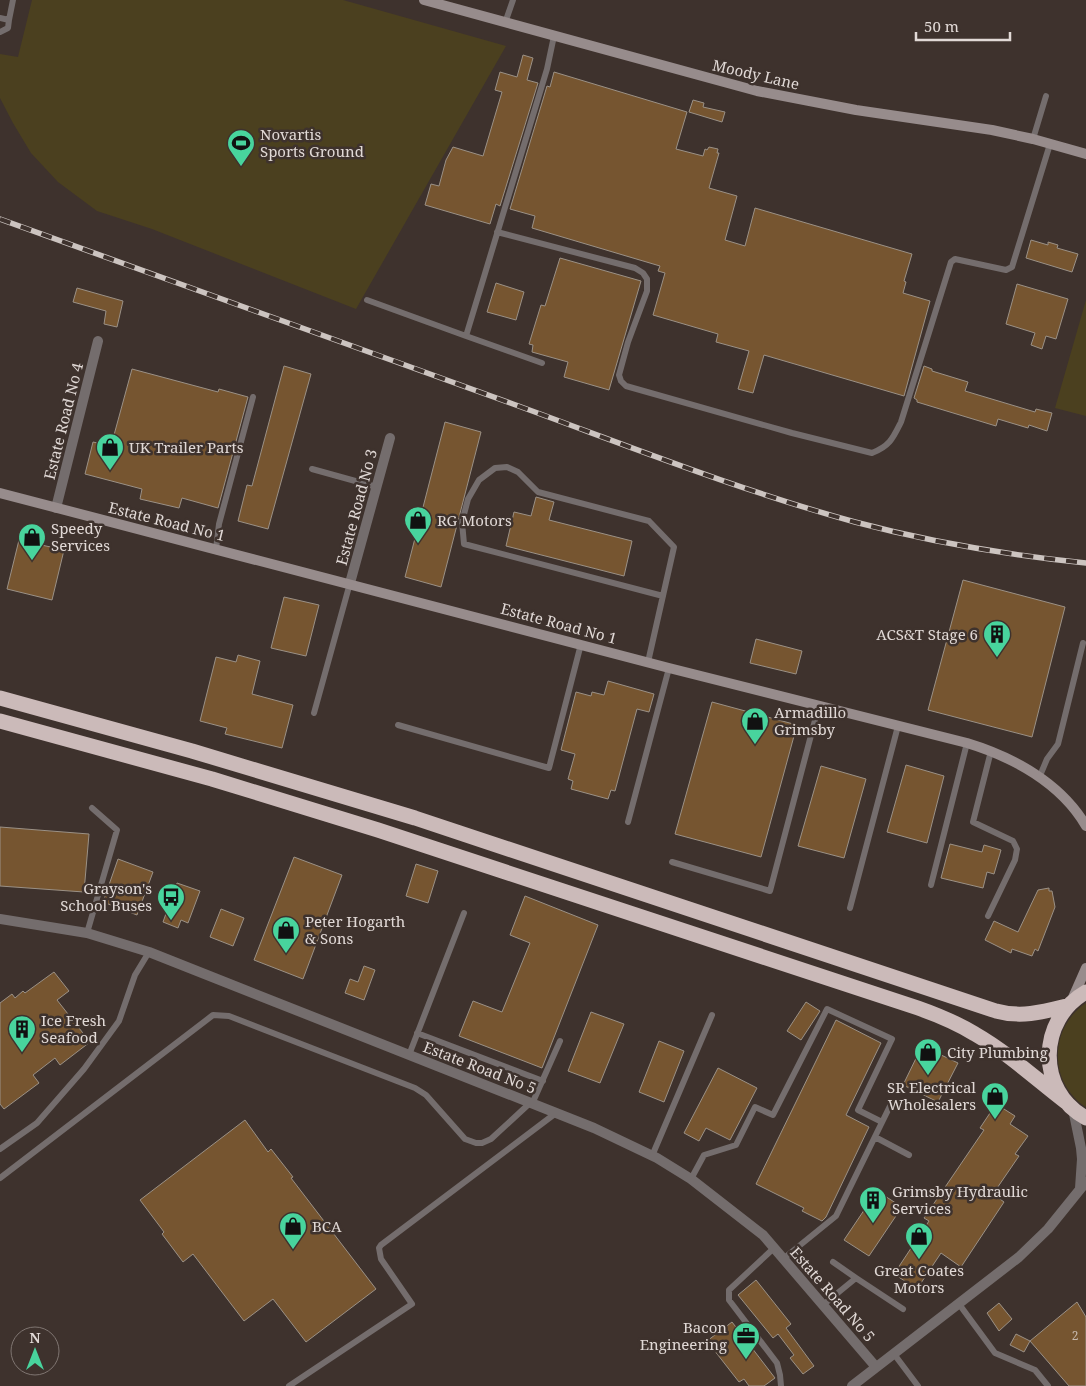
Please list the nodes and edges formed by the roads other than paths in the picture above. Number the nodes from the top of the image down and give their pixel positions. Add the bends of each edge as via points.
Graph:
1 (14, 0) edge
2 (424, 0) edge
3 (513, 0) edge
4 (0, 18) edge
5 (9, 20) junction
6 (505, 22) junction
7 (0, 32) edge
8 (554, 36) junction
9 (1046, 96) dead end
10 (1033, 139) junction
11 (1050, 144) junction
12 (1086, 154) edge
13 (497, 232) junction
14 (368, 300) dead end
15 (466, 336) junction
16 (98, 341) dead end
17 (542, 363) dead end
18 (253, 397) dead end
19 (390, 438) dead end
20 (312, 469) dead end
21 (377, 487) junction
22 (0, 493) edge
23 (56, 508) junction
24 (216, 549) junction
25 (350, 583) junction
26 (663, 596) junction
27 (1083, 643) dead end
28 (582, 644) junction
29 (648, 662) junction
30 (669, 668) junction
31 (0, 698) edge
32 (819, 705) junction
33 (314, 713) dead end
34 (0, 721) edge
35 (398, 725) dead end
36 (898, 726) junction
37 (967, 743) junction
38 (991, 751) junction
39 (1039, 778) junction
40 (92, 808) dead end
41 (628, 822) dead end
42 (1086, 826) edge
43 (672, 862) dead end
44 (931, 885) dead end
45 (850, 908) dead end
46 (464, 913) dead end
47 (988, 916) dead end
48 (0, 919) edge
49 (87, 933) junction
50 (149, 952) junction
51 (1086, 968) edge
52 (1086, 992) edge
53 (1069, 1005) junction
54 (712, 1015) dead end
55 (417, 1033) junction
56 (560, 1041) dead end
57 (409, 1055) junction
58 (542, 1081) junction
59 (531, 1103) junction
60 (1069, 1105) junction
61 (890, 1106) dead end
62 (556, 1113) junction
63 (1086, 1118) edge
64 (882, 1122) junction
65 (875, 1137) junction
66 (0, 1149) edge
67 (909, 1155) dead end
68 (652, 1156) junction
69 (0, 1178) edge
70 (691, 1179) junction
71 (1083, 1185) edge
72 (774, 1248) junction
73 (783, 1259) junction
74 (833, 1262) dead end
75 (856, 1278) junction
76 (959, 1304) junction
77 (823, 1305) junction
78 (903, 1309) dead end
79 (894, 1354) junction
80 (876, 1368) junction
81 (289, 1386) edge
82 (781, 1386) edge
83 (852, 1386) edge
84 (918, 1386) edge
85 (1048, 1386) edge

1 - 5 lane
2 - 6 street, Moody Lane
3 - 6 lane
4 - 5 lane
5 - 7 lane via 8,28
6 - 8 street, Moody Lane
8 - 10 street, Moody Lane via 757,91
8 - 13 lane via 548,69
9 - 10 lane
10 - 11 street, Moody Lane
11 - 12 street, Moody Lane
11 - 13 lane via 1012,267 1006,270 964,260 951,262 901,422 893,439 872,453 626,386 619,375 647,291 647,279 643,273 635,268
13 - 15 lane
14 - 15 lane
15 - 17 lane
16 - 23 street, Estate Road No 4
18 - 24 lane via 219,524
19 - 21 street, Estate Road No 3
20 - 21 lane
21 - 25 street, Estate Road No 3
22 - 23 street, Estate Road No 1
23 - 24 street, Estate Road No 1
24 - 25 street, Estate Road No 1
25 - 28 street, Estate Road No 1
25 - 33 lane
26 - 26 lane via 674,547 649,521 538,492 507,466 496,468 480,480 468,499 462,522 464,544
26 - 29 lane
27 - 39 lane via 1058,744
28 - 29 street, Estate Road No 1
28 - 35 lane via 549,768
29 - 30 street, Estate Road No 1
30 - 32 street, Estate Road No 1
30 - 41 lane
31 - 53 highway via 415,818 996,1011 1032,1014
32 - 36 street, Estate Road No 1
32 - 43 lane via 770,891
34 - 60 highway via 212,779 378,830 918,1008 977,1035
36 - 37 street, Estate Road No 1
36 - 45 lane
37 - 38 street, Estate Road No 1
37 - 44 lane
38 - 39 street, Estate Road No 1
38 - 47 lane via 973,822 1013,841 1016,849 1015,860
39 - 42 street, Estate Road No 1 via 1071,805
40 - 49 lane via 116,830
46 - 55 lane
48 - 49 street, Estate Road No 5
49 - 50 street, Estate Road No 5
50 - 57 street, Estate Road No 5
50 - 66 lane via 135,975 120,1021 84,1069 37,1123
51 - 53 street
52 - 53 highway
53 - 60 highway via 1053,1028 1048,1054 1053,1082
54 - 68 lane
55 - 57 lane
55 - 58 lane
56 - 58 lane
57 - 59 street, Estate Road No 5
58 - 59 lane
59 - 62 street, Estate Road No 5
59 - 69 lane via 491,1139 476,1143 465,1139 426,1095 415,1088 228,1016 213,1015
60 - 63 highway
60 - 71 street via 1081,1148
61 - 64 lane
62 - 68 street, Estate Road No 5
62 - 81 lane via 381,1245 380,1259 412,1304
64 - 65 lane
64 - 70 lane via 858,1110 892,1039 827,1009 773,1115 755,1107 736,1145 704,1155
65 - 67 lane
65 - 73 lane via 836,1216
68 - 70 street, Estate Road No 5
70 - 72 street, Estate Road No 5 via 763,1235
71 - 76 street via 1048,1229 1019,1257
72 - 73 street, Estate Road No 5
72 - 82 lane via 730,1290 729,1300 777,1363
73 - 77 street, Estate Road No 5
74 - 75 lane
75 - 77 lane
75 - 78 lane
76 - 79 street
76 - 85 lane via 995,1353 1035,1370
77 - 80 street, Estate Road No 5
79 - 80 street
79 - 84 lane
80 - 83 street

